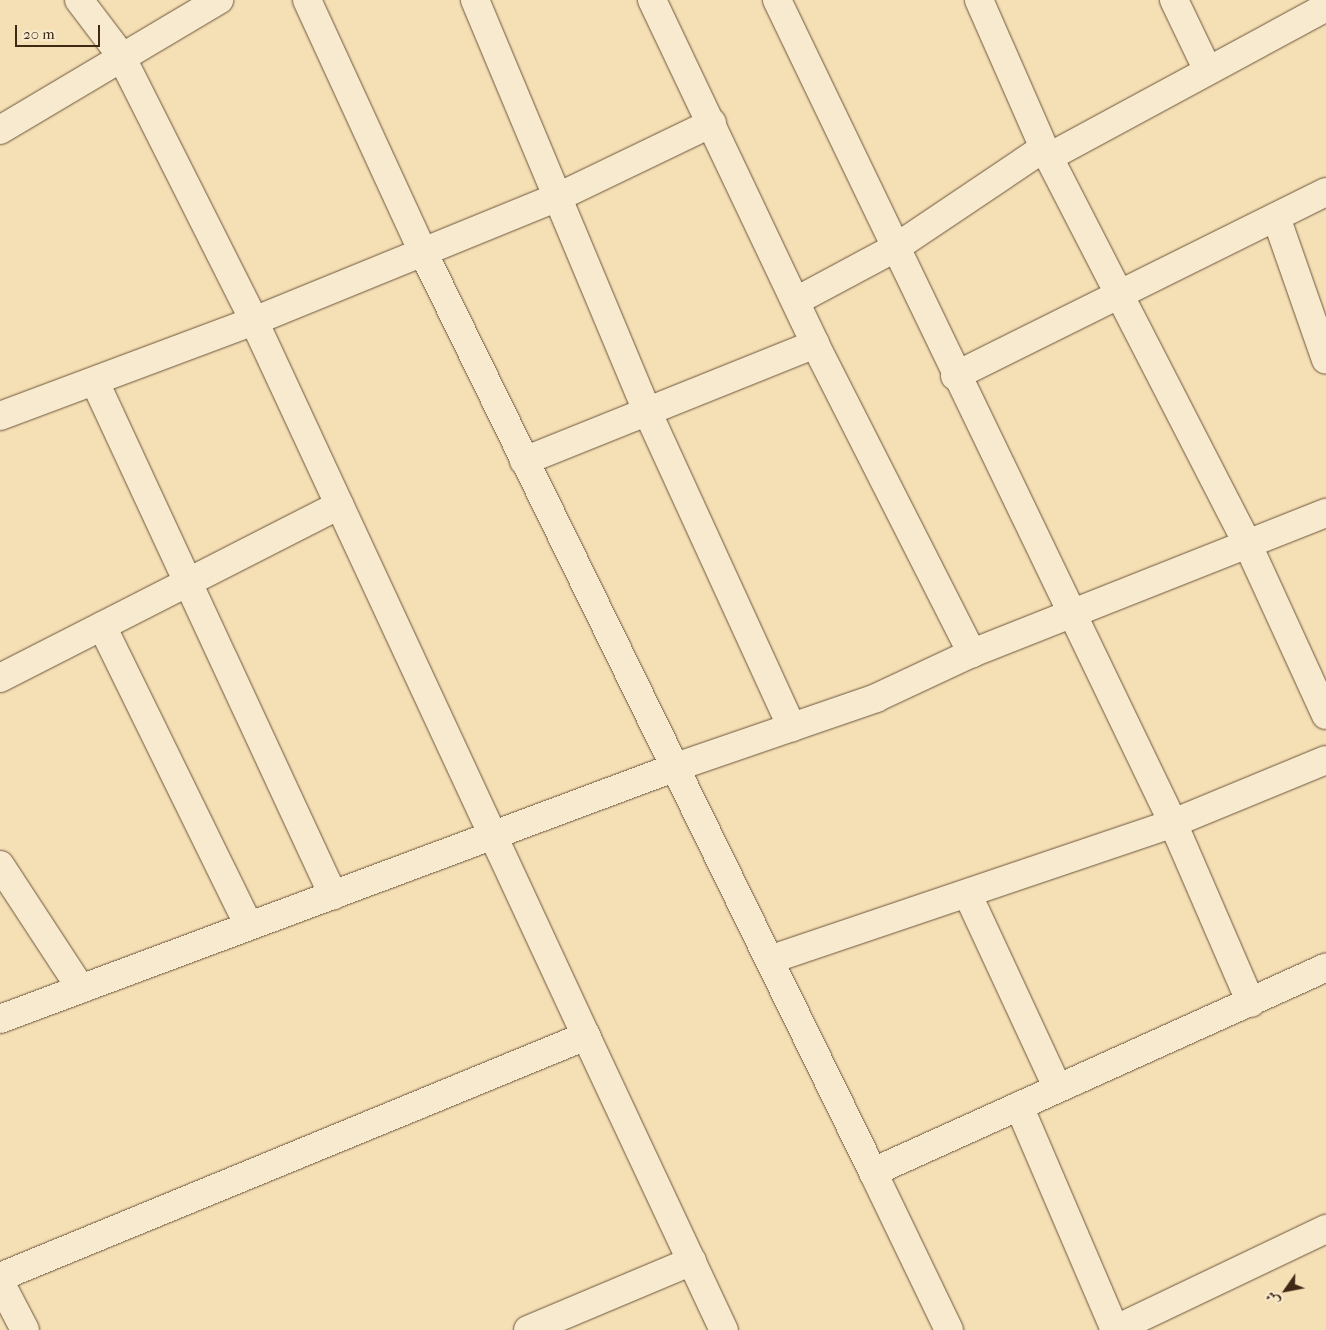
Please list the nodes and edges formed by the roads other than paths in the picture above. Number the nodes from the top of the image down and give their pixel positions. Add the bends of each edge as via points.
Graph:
1 (79, 0) edge
2 (219, 0) edge
3 (307, 0) edge
4 (475, 0) edge
5 (652, 0) edge
6 (778, 0) edge
7 (979, 0) edge
8 (1174, 0) edge
9 (1324, 10) edge
10 (120, 54) junction
11 (1207, 69) junction
12 (712, 123) junction
13 (0, 130) edge
14 (1046, 153) junction
15 (1326, 192) edge
16 (558, 198) junction
17 (1276, 217) junction
18 (895, 248) junction
19 (423, 252) junction
20 (1121, 298) junction
21 (796, 301) junction
22 (254, 320) junction
23 (815, 344) junction
24 (1326, 360) edge
25 (955, 376) junction
26 (95, 382) junction
27 (646, 412) junction
28 (0, 416) edge
29 (524, 461) junction
30 (339, 505) junction
31 (1326, 513) edge
32 (1248, 545) junction
33 (188, 582) junction
34 (1070, 616) junction
35 (102, 626) junction
36 (972, 654) junction
37 (0, 678) edge
38 (1326, 715) edge
39 (792, 728) junction
40 (1326, 760) edge
41 (676, 767) junction
42 (1173, 823) junction
43 (497, 837) junction
44 (0, 865) edge
45 (332, 895) junction
46 (968, 895) junction
47 (248, 926) junction
48 (772, 959) junction
49 (1326, 967) edge
50 (82, 989) junction
51 (1251, 1003) junction
52 (0, 1019) edge
53 (586, 1036) junction
54 (1057, 1087) junction
55 (1019, 1106) junction
56 (873, 1172) junction
57 (1326, 1229) edge
58 (692, 1261) junction
59 (0, 1277) edge
60 (0, 1282) edge
61 (25, 1330) edge
62 (528, 1330) edge
63 (724, 1330) edge
64 (949, 1330) edge
65 (1115, 1330) edge

1 - 10 street
2 - 10 street
3 - 19 street
4 - 16 street
5 - 12 street
6 - 18 street
7 - 14 street
8 - 11 street
9 - 11 street
10 - 13 street
10 - 22 street
11 - 14 street
12 - 16 street
12 - 21 street
14 - 18 street
14 - 20 street
15 - 17 street
16 - 19 street
16 - 27 street
17 - 20 street
17 - 24 street
18 - 21 street
18 - 25 street
19 - 22 street
19 - 29 street
20 - 25 street
20 - 32 street
21 - 23 street
22 - 26 street
22 - 30 street
23 - 27 street
23 - 36 street
25 - 34 street
26 - 28 street
26 - 33 street
27 - 29 street
27 - 39 street
29 - 41 street
30 - 33 street
30 - 43 street
31 - 32 street
32 - 34 street
32 - 38 street
33 - 35 street
33 - 45 street
34 - 36 street
34 - 42 street
35 - 37 street
35 - 47 street
36 - 39 street via 876,698
39 - 41 street
40 - 42 street
41 - 43 street
41 - 48 street
42 - 46 street
42 - 51 street
43 - 45 street
43 - 53 street
44 - 50 street
45 - 47 street
46 - 48 street
46 - 54 street
47 - 50 street
48 - 56 street
49 - 51 street
50 - 52 street
51 - 54 street
53 - 58 street
53 - 59 street
54 - 55 street
55 - 56 street
55 - 65 street
56 - 64 street
57 - 65 street
58 - 62 street
58 - 63 street
60 - 61 street

